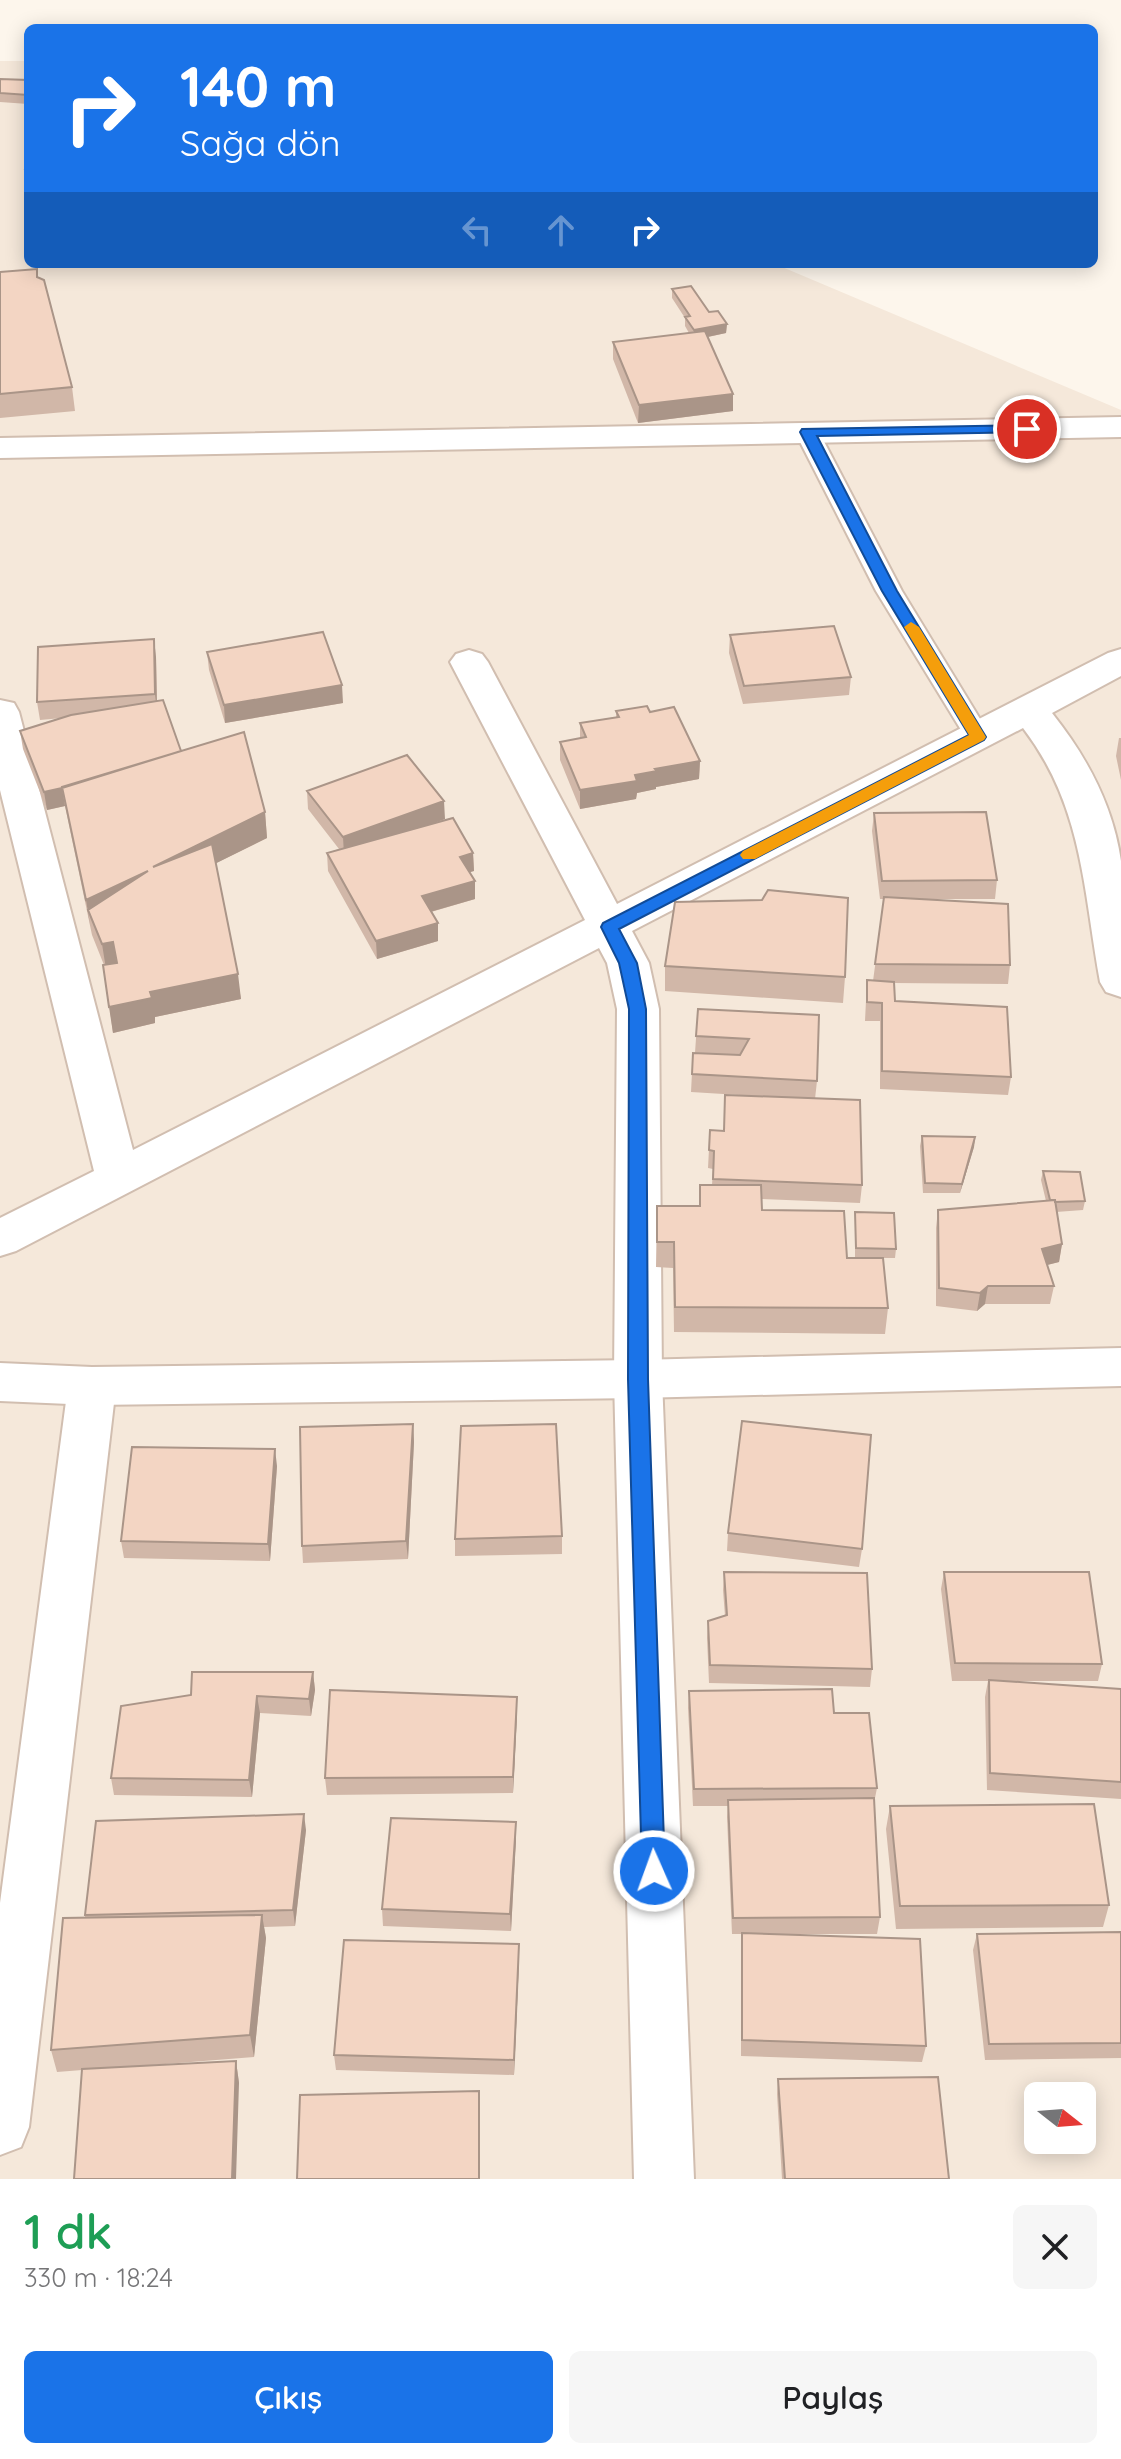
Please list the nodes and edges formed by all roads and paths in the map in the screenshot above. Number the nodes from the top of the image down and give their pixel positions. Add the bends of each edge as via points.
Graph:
1 (1121, 427) edge
2 (807, 432) junction
3 (0, 448) edge
4 (1121, 661) edge
5 (469, 662) dead end
6 (1029, 709) junction
7 (0, 712) edge
8 (978, 737) junction
9 (609, 927) junction
10 (1121, 982) edge
11 (118, 1178) junction
12 (0, 1239) edge
13 (1121, 1367) edge
14 (638, 1379) junction
15 (0, 1382) edge
16 (92, 1386) junction
17 (0, 2127) edge
18 (664, 2179) edge

1 - 2 street
2 - 3 street
2 - 8 lane via 889,591
4 - 6 street
5 - 9 street
6 - 8 street
6 - 10 street via 1064,755 1079,786
7 - 11 street
8 - 9 street
9 - 11 street
9 - 14 street via 628,963 638,1009
11 - 12 street
13 - 14 street
14 - 16 street
14 - 18 street
15 - 16 street
16 - 17 street

